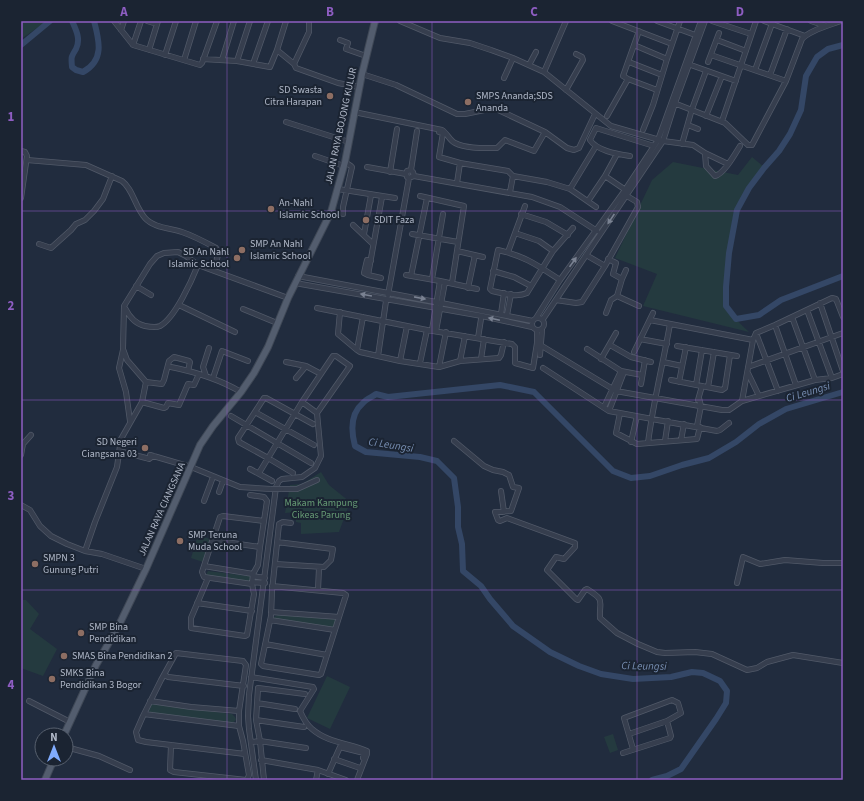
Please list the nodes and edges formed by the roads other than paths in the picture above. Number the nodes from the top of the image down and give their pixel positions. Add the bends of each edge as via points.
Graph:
1 (114, 21) edge
2 (124, 21) edge
3 (141, 21) edge
4 (147, 21) edge
5 (176, 21) edge
6 (196, 21) edge
7 (217, 21) edge
8 (234, 21) edge
9 (250, 21) edge
10 (268, 21) edge
11 (309, 21) edge
12 (375, 21) edge
13 (400, 21) edge
14 (558, 21) edge
15 (612, 21) edge
16 (657, 21) edge
17 (680, 21) edge
18 (701, 21) edge
19 (705, 21) edge
20 (712, 21) edge
21 (756, 21) edge
22 (764, 21) edge
23 (811, 21) edge
24 (841, 21) edge
25 (284, 22) edge
26 (565, 22) edge
27 (773, 22) edge
28 (157, 23) edge
29 (826, 26) junction
30 (678, 28) junction
31 (787, 29) junction
32 (121, 30) junction
33 (639, 31) junction
34 (719, 33) dead end
35 (751, 34) junction
36 (698, 36) junction
37 (805, 36) junction
38 (340, 40) dead end
39 (717, 40) junction
40 (672, 44) junction
41 (133, 45) junction
42 (634, 45) junction
43 (149, 50) junction
44 (277, 50) junction
45 (746, 51) junction
46 (536, 52) dead end
47 (576, 54) dead end
48 (165, 55) junction
49 (711, 55) junction
50 (366, 56) junction
51 (513, 58) junction
52 (203, 59) junction
53 (667, 59) junction
54 (184, 60) junction
55 (222, 60) junction
56 (237, 61) junction
57 (629, 62) junction
58 (708, 62) dead end
59 (253, 64) junction
60 (294, 64) junction
61 (688, 64) junction
62 (529, 65) junction
63 (742, 66) junction
64 (706, 70) junction
65 (755, 70) junction
66 (544, 72) junction
67 (362, 74) junction
68 (662, 75) junction
69 (770, 75) junction
70 (722, 76) junction
71 (504, 78) dead end
72 (628, 79) junction
73 (736, 81) junction
74 (786, 81) junction
75 (359, 88) junction
76 (566, 90) junction
77 (657, 90) junction
78 (673, 102) junction
79 (692, 109) junction
80 (354, 112) junction
81 (595, 114) junction
82 (607, 116) dead end
83 (706, 116) junction
84 (722, 121) junction
85 (286, 122) dead end
86 (688, 125) junction
87 (698, 129) dead end
88 (397, 130) dead end
89 (429, 130) dead end
90 (643, 130) dead end
91 (417, 131) dead end
92 (545, 132) junction
93 (658, 140) junction
94 (663, 141) junction
95 (349, 142) junction
96 (682, 144) junction
97 (596, 146) junction
98 (654, 146) junction
99 (740, 146) dead end
100 (21, 151) edge
101 (705, 153) junction
102 (617, 154) junction
103 (315, 156) dead end
104 (630, 156) dead end
105 (27, 160) junction
106 (460, 163) junction
107 (345, 164) junction
108 (728, 164) junction
109 (366, 167) dead end
110 (390, 172) junction
111 (112, 176) junction
112 (410, 176) junction
113 (513, 176) junction
114 (605, 176) junction
115 (457, 183) junction
116 (338, 189) junction
117 (570, 189) junction
118 (347, 191) junction
119 (510, 192) junction
120 (627, 193) junction
121 (371, 195) junction
122 (420, 196) dead end
123 (382, 197) junction
124 (21, 198) edge
125 (394, 198) dead end
126 (427, 198) junction
127 (588, 201) junction
128 (525, 206) dead end
129 (596, 207) dead end
130 (343, 214) dead end
131 (444, 214) dead end
132 (521, 214) junction
133 (366, 225) junction
134 (572, 228) dead end
135 (596, 230) junction
136 (515, 233) junction
137 (364, 234) junction
138 (412, 234) dead end
139 (600, 234) junction
140 (419, 235) junction
141 (568, 235) junction
142 (439, 238) junction
143 (458, 242) junction
144 (39, 244) dead end
145 (373, 244) junction
146 (457, 251) junction
147 (553, 251) junction
148 (508, 252) junction
149 (475, 255) junction
150 (586, 255) junction
151 (483, 256) dead end
152 (608, 259) junction
153 (198, 265) junction
154 (604, 266) junction
155 (542, 268) junction
156 (213, 269) junction
157 (626, 270) dead end
158 (493, 271) junction
159 (406, 275) dead end
160 (298, 276) junction
161 (412, 276) junction
162 (382, 278) dead end
163 (432, 279) junction
164 (622, 279) junction
165 (560, 280) junction
166 (443, 281) junction
167 (295, 283) junction
168 (452, 283) junction
169 (136, 286) junction
170 (531, 286) junction
171 (468, 288) junction
172 (477, 289) dead end
173 (388, 292) junction
174 (504, 294) junction
175 (511, 294) junction
176 (151, 295) dead end
177 (617, 296) junction
178 (288, 298) junction
179 (387, 300) junction
180 (556, 300) junction
181 (439, 302) junction
182 (820, 303) junction
183 (179, 305) junction
184 (124, 306) junction
185 (639, 306) dead end
186 (317, 308) dead end
187 (438, 308) junction
188 (243, 309) dead end
189 (807, 310) junction
190 (340, 312) junction
191 (606, 313) dead end
192 (653, 313) dead end
193 (501, 314) junction
194 (507, 315) junction
195 (792, 317) junction
196 (843, 317) edge
197 (363, 318) junction
198 (481, 319) dead end
199 (534, 319) junction
200 (543, 319) junction
201 (650, 320) junction
202 (383, 321) junction
203 (277, 324) junction
204 (670, 324) junction
205 (775, 325) junction
206 (407, 326) junction
207 (532, 327) junction
208 (432, 330) junction
209 (539, 330) junction
210 (235, 332) dead end
211 (446, 332) junction
212 (616, 333) dead end
213 (756, 333) junction
214 (843, 333) edge
215 (465, 336) junction
216 (832, 337) junction
217 (478, 338) junction
218 (484, 339) junction
219 (640, 339) junction
220 (753, 340) junction
221 (504, 342) junction
222 (818, 342) junction
223 (539, 344) junction
224 (667, 344) junction
225 (610, 345) junction
226 (677, 346) dead end
227 (686, 347) junction
228 (803, 347) junction
229 (209, 348) dead end
230 (123, 349) junction
231 (356, 350) junction
232 (587, 350) dead end
233 (702, 350) junction
234 (634, 352) dead end
235 (714, 352) junction
236 (540, 354) dead end
237 (785, 354) junction
238 (730, 355) junction
239 (378, 356) junction
240 (737, 356) dead end
241 (481, 359) junction
242 (601, 359) junction
243 (645, 360) junction
244 (248, 361) dead end
245 (400, 361) junction
246 (460, 361) junction
247 (767, 361) junction
248 (286, 362) dead end
249 (652, 362) dead end
250 (664, 362) junction
251 (420, 363) junction
252 (306, 366) junction
253 (682, 366) junction
254 (171, 367) dead end
255 (439, 367) junction
256 (748, 367) junction
257 (543, 368) dead end
258 (188, 371) junction
259 (622, 371) junction
260 (843, 371) edge
261 (748, 373) junction
262 (199, 374) junction
263 (321, 374) junction
264 (843, 374) edge
265 (206, 376) junction
266 (642, 376) junction
267 (213, 378) junction
268 (296, 378) dead end
269 (832, 378) junction
270 (671, 380) dead end
271 (815, 380) junction
272 (146, 382) junction
273 (679, 382) junction
274 (641, 384) dead end
275 (699, 385) junction
276 (796, 385) junction
277 (708, 387) junction
278 (614, 390) junction
279 (778, 390) junction
280 (241, 392) junction
281 (759, 396) junction
282 (655, 398) junction
283 (700, 398) junction
284 (742, 401) junction
285 (142, 402) junction
286 (302, 402) junction
287 (695, 405) junction
288 (701, 406) junction
289 (604, 407) junction
290 (609, 411) junction
291 (255, 412) junction
292 (317, 413) junction
293 (620, 413) junction
294 (294, 414) junction
295 (231, 416) dead end
296 (637, 416) junction
297 (651, 418) junction
298 (668, 421) junction
299 (130, 422) junction
300 (729, 423) dead end
301 (313, 424) dead end
302 (684, 424) junction
303 (246, 425) junction
304 (699, 427) junction
305 (285, 428) junction
306 (31, 435) dead end
307 (681, 440) junction
308 (454, 441) dead end
309 (631, 442) junction
310 (665, 442) junction
311 (277, 443) junction
312 (648, 443) junction
313 (314, 445) dead end
314 (119, 451) junction
315 (21, 455) edge
316 (268, 458) junction
317 (311, 463) dead end
318 (191, 467) junction
319 (250, 469) dead end
320 (293, 473) dead end
321 (259, 474) junction
322 (214, 477) junction
323 (317, 480) dead end
324 (223, 481) junction
325 (272, 481) dead end
326 (501, 491) dead end
327 (219, 492) dead end
328 (250, 495) dead end
329 (204, 501) dead end
330 (21, 506) edge
331 (504, 512) junction
332 (264, 521) junction
333 (291, 523) dead end
334 (212, 540) junction
335 (276, 542) junction
336 (260, 547) junction
337 (85, 551) junction
338 (843, 562) edge
339 (275, 564) junction
340 (204, 566) junction
341 (319, 568) junction
342 (146, 569) junction
343 (208, 578) junction
344 (265, 578) junction
345 (252, 579) junction
346 (737, 583) dead end
347 (264, 584) junction
348 (272, 586) junction
349 (318, 590) junction
350 (197, 603) junction
351 (252, 611) junction
352 (260, 614) junction
353 (271, 616) junction
354 (339, 617) junction
355 (335, 630) junction
356 (264, 644) junction
357 (327, 655) junction
358 (843, 663) edge
359 (165, 675) junction
360 (251, 677) junction
361 (244, 686) junction
362 (305, 694) dead end
363 (29, 701) dead end
364 (150, 701) junction
365 (257, 703) junction
366 (295, 710) dead end
367 (144, 714) junction
368 (248, 716) junction
369 (239, 719) junction
370 (256, 720) junction
371 (667, 721) junction
372 (70, 722) junction
373 (249, 722) junction
374 (68, 727) edge
375 (304, 727) dead end
376 (629, 734) junction
377 (260, 741) junction
378 (251, 742) junction
379 (171, 745) junction
380 (306, 748) dead end
381 (74, 749) edge
382 (634, 749) junction
383 (245, 754) junction
384 (623, 754) dead end
385 (334, 759) junction
386 (261, 760) junction
387 (51, 767) edge
388 (360, 768) junction
389 (130, 770) dead end
390 (318, 770) junction
391 (328, 774) junction
392 (45, 780) edge
393 (247, 780) edge
394 (256, 780) edge
395 (264, 780) edge
396 (270, 780) edge
397 (316, 780) edge
398 (346, 780) edge
399 (356, 780) edge

1 - 32 street
2 - 32 street
3 - 41 street
4 - 28 street
5 - 48 street
6 - 54 street
7 - 52 street
8 - 55 street
9 - 56 street
10 - 59 street
11 - 60 street via 310,32
12 - 50 main road, JALAN RAYA BOJONG KULUR
13 - 51 street via 440,38 470,43
14 - 26 street
15 - 33 street
16 - 30 street
17 - 30 street
18 - 36 street
19 - 36 street
20 - 35 street
21 - 35 street
22 - 27 street
23 - 29 street
24 - 29 street
25 - 44 street
26 - 66 street
27 - 31 street
27 - 65 street
28 - 43 street
29 - 37 street
30 - 36 street
30 - 40 street
31 - 37 street
31 - 69 street
32 - 41 street
33 - 40 street
33 - 42 street
34 - 39 street
35 - 45 street
36 - 61 street
37 - 74 street
38 - 50 street via 348,43 346,49
39 - 45 street
39 - 49 street
40 - 53 street
41 - 43 street
42 - 53 street
42 - 57 street
43 - 48 street
44 - 59 street via 270,67
44 - 60 street
45 - 63 street
46 - 62 street
47 - 76 street via 583,60
48 - 54 street
49 - 58 street
49 - 63 street
50 - 67 main road, JALAN RAYA BOJONG KULUR
51 - 62 street
51 - 71 street
52 - 54 street via 200,65
52 - 55 street
53 - 68 street
55 - 56 street
56 - 59 street
57 - 68 street
57 - 72 street via 623,76
60 - 75 street via 298,70
61 - 64 street
61 - 78 street
62 - 66 street
63 - 65 street
63 - 73 street
64 - 70 street
64 - 79 street
65 - 69 street
66 - 76 street
67 - 75 main road, JALAN RAYA BOJONG KULUR
67 - 92 street via 396,85 457,114 494,108
68 - 77 street
69 - 74 street
70 - 73 street
70 - 83 street
72 - 77 street
72 - 82 street
73 - 84 street
74 - 84 street via 752,145 748,145
75 - 80 main road, JALAN RAYA BOJONG KULUR
76 - 81 street
77 - 90 street
78 - 79 street
78 - 93 street
78 - 94 street
79 - 83 street
79 - 86 street
80 - 92 street via 442,130 454,143 472,148 497,148 505,140 533,151
80 - 95 main road, JALAN RAYA BOJONG KULUR
81 - 92 street via 579,148 567,148
81 - 93 street via 611,126
83 - 84 street
85 - 95 street
86 - 87 street
86 - 96 street
88 - 110 street
89 - 106 street via 443,133 439,157
91 - 112 street via 410,170 407,171
93 - 94 street
93 - 98 street
94 - 96 street
94 - 120 street
95 - 107 main road, JALAN RAYA BOJONG KULUR
96 - 101 street via 693,145
97 - 98 street via 590,140 596,128
97 - 102 street
97 - 117 street
98 - 120 street
99 - 108 street
100 - 105 street via 26,153
101 - 108 street
101 - 108 street via 706,166 715,176
102 - 104 street
102 - 114 street
103 - 107 street
105 - 111 street via 86,165
105 - 124 street
106 - 113 street via 508,171
106 - 115 street
107 - 116 main road, JALAN RAYA BOJONG KULUR
107 - 118 street via 352,168
109 - 110 street
110 - 112 street
111 - 144 street via 104,199 85,220 76,224 51,248
111 - 156 street via 127,185 145,218 152,223 182,232 216,248 218,254
112 - 115 street
112 - 173 street
113 - 117 street
113 - 119 street
114 - 120 street
114 - 127 street
115 - 119 street
116 - 118 street
116 - 160 main road, JALAN RAYA BOJONG KULUR via 334,205
117 - 127 street
118 - 121 street
118 - 130 street
119 - 135 street via 554,204
120 - 135 street
120 -> 139 street
120 - 152 street via 637,202 638,207
121 - 123 street
121 - 133 street
122 - 126 street
123 - 125 street
123 - 145 street
126 - 140 street
126 - 143 street via 464,206
127 - 129 street
128 - 132 street
131 - 142 street
132 - 136 street
132 - 141 street via 546,222
133 - 137 street
133 - 137 street via 353,225
134 - 141 street
135 - 139 street
165 -> 135 street
136 - 147 street via 538,241
136 - 148 street
137 - 145 street
138 - 140 street
139 - 150 street
140 - 142 street
140 - 161 street
141 - 147 street
142 - 143 street
142 - 163 street
143 - 146 street
145 - 162 street via 371,261 367,260 364,273
146 - 149 street
146 - 168 street
147 - 155 street
148 - 155 street via 526,258
148 - 158 street via 498,250
149 - 151 street
149 - 171 street
150 - 154 street
150 - 180 street
152 - 154 street
152 - 164 street via 616,263 613,274
153 - 156 street
153 - 169 street via 178,252 164,253 150,264
153 - 183 street
154 - 180 street via 582,302
155 - 165 street
155 - 170 street
156 - 178 street
157 - 164 street
158 - 170 street
158 - 174 street via 490,289
159 - 161 street
160 - 167 main road, JALAN RAYA BOJONG KULUR
160 - 173 street
161 - 163 street
163 - 166 street
164 - 177 street
165 - 199 street
166 - 168 street
166 - 181 street
167 - 178 main road, JALAN RAYA BOJONG KULUR
179 -> 167 street
168 - 171 street
169 - 176 street
169 - 184 street
170 - 175 street via 525,294
171 - 172 street
173 - 179 street
173 -> 181 street
174 - 175 street
174 - 193 street
175 - 194 street
177 - 185 street
177 - 191 street via 611,300
178 - 203 main road, JALAN RAYA CIANGSANA
179 - 187 street
179 - 202 street
180 - 200 street
181 - 187 street
181 - 193 street
182 - 189 street
182 - 196 street via 834,298
182 - 216 street
183 - 184 street via 166,322 154,327 142,326 132,320
183 - 210 street
184 - 230 street
186 - 190 street
207 -> 187 street
187 - 208 street
188 - 203 street
189 - 195 street
189 - 222 street
190 - 197 street
190 - 231 street via 338,334
192 - 201 street
193 - 194 street
194 - 199 street
195 - 205 street
195 - 228 street
197 - 202 street
197 - 231 street
198 - 217 street
199 - 200 street
199 - 207 street
200 - 209 street via 544,327
201 - 204 street
201 - 219 street
202 - 206 street
202 - 239 street
203 - 280 main road, JALAN RAYA CIANGSANA via 258,367
204 - 220 street
204 - 224 street
205 - 213 street
205 - 237 street
206 - 208 street
206 - 245 street
207 - 209 street
208 - 211 street
208 - 251 street
209 - 223 street
211 - 215 street
211 - 255 street
212 - 225 street
213 - 220 street
213 - 247 street
214 - 216 street
215 - 217 street
215 - 246 street
216 - 222 street
216 - 260 street
217 - 218 street
218 - 221 street
218 - 241 street
219 - 224 street
219 - 234 street
220 - 256 street
221 - 223 street via 514,345 515,363 533,368
221 - 241 street via 500,358
222 - 228 street
222 - 269 street
223 - 236 street
223 - 278 street
224 - 250 street
225 - 242 street
225 - 243 street via 631,357
226 - 227 street
227 - 233 street
227 - 253 street
228 - 237 street
228 - 271 street
229 - 265 street via 203,367
230 - 272 street via 127,360
230 - 299 street via 119,368 126,392
231 - 239 street
232 - 242 street
233 - 235 street
233 - 275 street
235 - 238 street
235 - 277 street
237 - 247 street
237 - 276 street
238 - 240 street
238 - 277 street via 724,388 721,390
239 - 245 street
241 - 246 street
242 - 259 street
243 - 249 street
243 - 266 street
244 - 267 street via 222,351
245 - 251 street
246 - 255 street
247 - 256 street
247 - 279 street
248 - 252 street
250 - 253 street
250 - 282 street
251 - 255 street
252 - 263 street
252 - 268 street
253 - 273 street
254 - 258 street
256 - 261 street
257 - 289 street
258 - 262 street
258 - 272 street via 190,362 174,357 169,361 162,384
259 - 266 street
259 - 278 street
261 - 281 street
261 - 284 street
262 - 265 street
262 - 285 street via 194,385 188,384 179,405 168,402 164,408
263 - 286 street
263 - 292 street via 335,356 350,366
264 - 269 street
265 - 267 street
266 - 274 street
267 - 280 street
269 - 271 street
270 - 273 street
271 - 276 street
272 - 285 street
273 - 275 street
275 - 277 street
275 - 283 street
276 - 279 street
278 - 282 street
278 - 289 street
278 - 290 street
279 - 281 street
280 - 318 main road, JALAN RAYA CIANGSANA via 206,434
281 - 284 street
282 - 287 street
282 - 297 street
283 - 287 street
283 - 288 street
284 - 288 street via 726,411
285 - 299 street
286 - 292 street
286 - 294 street
287 - 288 street
288 - 304 street
289 - 290 street
290 - 293 street
291 - 294 street via 266,398
291 - 303 street
291 - 305 street
292 - 344 street via 321,456 315,468 302,477 282,479 276,487
293 - 296 street
293 - 309 street via 615,432
294 - 301 street
294 - 305 street
295 - 303 street
296 - 297 street
296 - 309 street
297 - 298 street
297 - 312 street
298 - 302 street
298 - 310 street
299 - 314 street via 121,439
300 - 304 street via 719,431
302 - 304 street
302 - 307 street
303 - 311 street
303 - 316 street via 238,438 239,442
304 - 307 street via 697,439
305 - 311 street
305 - 313 street
306 - 315 street via 23,444
307 - 310 street
308 - 331 street via 484,466 506,472 513,487 519,488 512,511
309 - 312 street
310 - 312 street
311 - 316 street
311 - 317 street
314 - 318 street via 146,458 151,455
314 - 337 street via 117,467
316 - 320 street
316 - 321 street
318 - 322 street
318 - 342 main road, JALAN RAYA CIANGSANA
319 - 321 street
321 - 325 street
322 - 324 street
322 - 329 street
323 - 324 street, bridge via 297,489 271,490 240,487
324 - 327 street
326 - 331 street
328 - 332 street via 267,498
330 - 337 street via 30,510 40,526 51,536
331 - 358 street via 495,512 499,521 507,518 575,543 575,547 563,559 556,557 547,570 576,600 588,590 601,601 600,618 617,633 638,644 662,653 712,654 747,670 793,655
332 - 334 street via 220,517
332 - 336 street
333 - 335 street via 279,524
334 - 336 street
334 - 340 street
335 - 339 street
335 - 341 street via 333,549 331,560 326,566
336 - 345 street via 258,565
337 - 342 street
338 - 346 street via 785,560 760,564 743,557
339 - 341 street
339 - 348 street
340 - 343 street via 203,575
340 - 345 street
341 - 349 street
342 - 372 main road, JALAN RAYA CIANGSANA via 96,665
343 - 345 street
343 - 350 street
344 - 345 street
344 - 347 street
345 - 347 street
345 - 351 street
347 - 352 street
348 - 349 street
348 - 353 street
349 - 354 street via 346,595
350 - 351 street
350 - 351 street via 191,618 190,626 193,629 245,636 248,633
352 - 353 street
352 - 360 street
353 - 354 street
353 - 355 street
353 - 356 street
354 - 355 street
355 - 357 street
356 - 357 street
356 - 357 street via 261,664 263,666 319,675 322,673
359 - 361 street
359 - 361 street via 176,653 236,660 243,661 246,665
359 - 364 street
360 - 368 street
360 - 399 street via 313,687 300,711 309,726 318,734 367,751
361 - 369 street
362 - 365 street via 258,688
363 - 372 street
364 - 367 street
364 - 369 street via 197,708
365 - 366 street
365 - 370 street
367 - 369 street
367 - 379 street via 136,732 138,740
368 - 369 street
368 - 373 street
369 - 373 street
369 - 383 street
370 - 375 street
370 - 377 street
371 - 376 street
371 - 376 street via 682,713 678,703 672,700 624,717
371 - 382 street via 670,738
372 - 374 main road, JALAN RAYA CIANGSANA
373 - 378 street
376 - 382 street
377 - 378 street
377 - 380 street
377 - 386 street
378 - 394 street
379 - 383 street
379 - 393 street via 170,770 174,772
381 - 389 street via 99,756
382 - 384 street
383 - 393 street via 249,775
385 - 388 street
385 - 388 street via 340,747 364,753
385 - 391 street
386 - 390 street
386 - 395 street
387 - 392 main road
388 - 399 street
390 - 391 street
390 - 397 street
391 - 398 street
395 - 396 street

